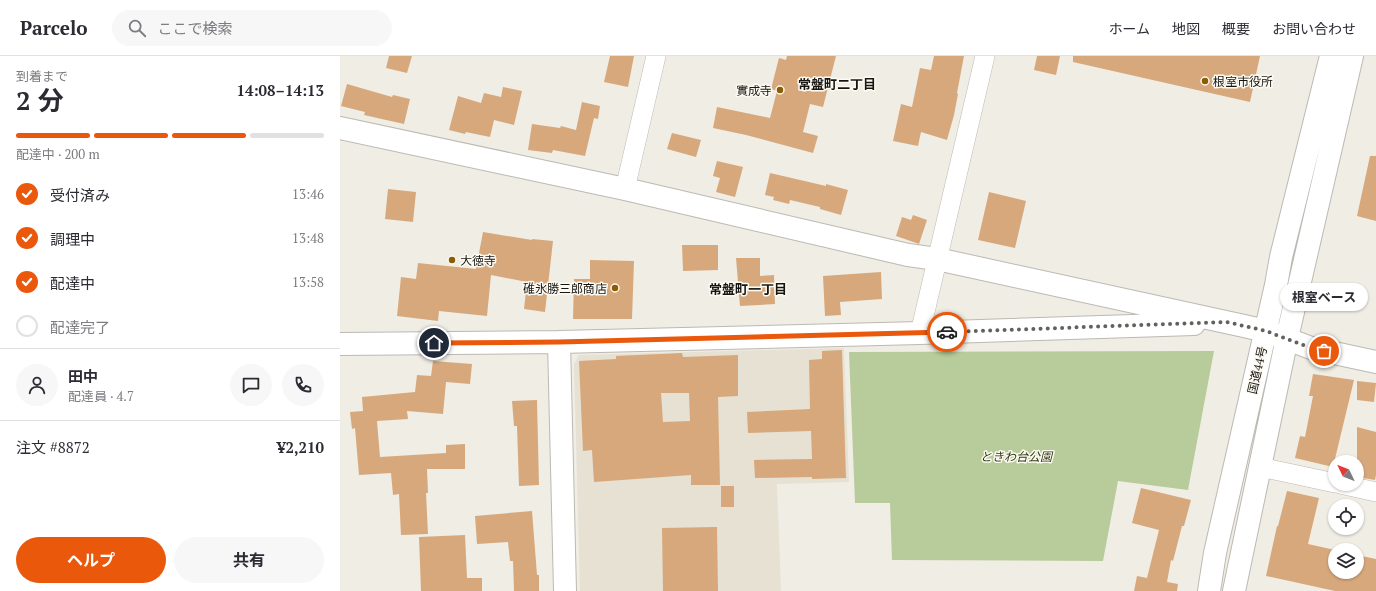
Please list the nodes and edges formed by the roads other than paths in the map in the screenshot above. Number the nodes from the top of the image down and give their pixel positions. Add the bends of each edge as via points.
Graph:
1 (656, 56) edge
2 (985, 56) edge
3 (1331, 56) edge
4 (1352, 56) edge
5 (340, 128) edge
6 (625, 189) junction
7 (937, 259) junction
8 (1227, 322) junction
9 (1266, 331) junction
10 (920, 333) junction
11 (1287, 338) junction
12 (559, 342) junction
13 (340, 344) edge
14 (1376, 362) edge
15 (1260, 467) junction
16 (1328, 482) edge
17 (1364, 489) edge
18 (1376, 492) edge
19 (565, 591) edge
20 (1209, 591) edge
21 (1234, 591) edge

1 - 6 street
2 - 7 street
3 - 9 main road, 国道44号 via 1281,257
4 - 11 main road, 国道44号
5 - 6 main road
6 - 7 main road via 908,255
7 - 8 main road
7 - 10 street
8 - 9 main road
8 - 10 main road
9 - 11 main road
9 - 20 main road, 国道44号
10 - 12 main road
11 - 14 main road via 1311,348
11 - 15 main road, 国道44号
12 - 13 main road
12 - 19 main road
15 - 16 street
15 - 21 main road, 国道44号
17 - 18 street

